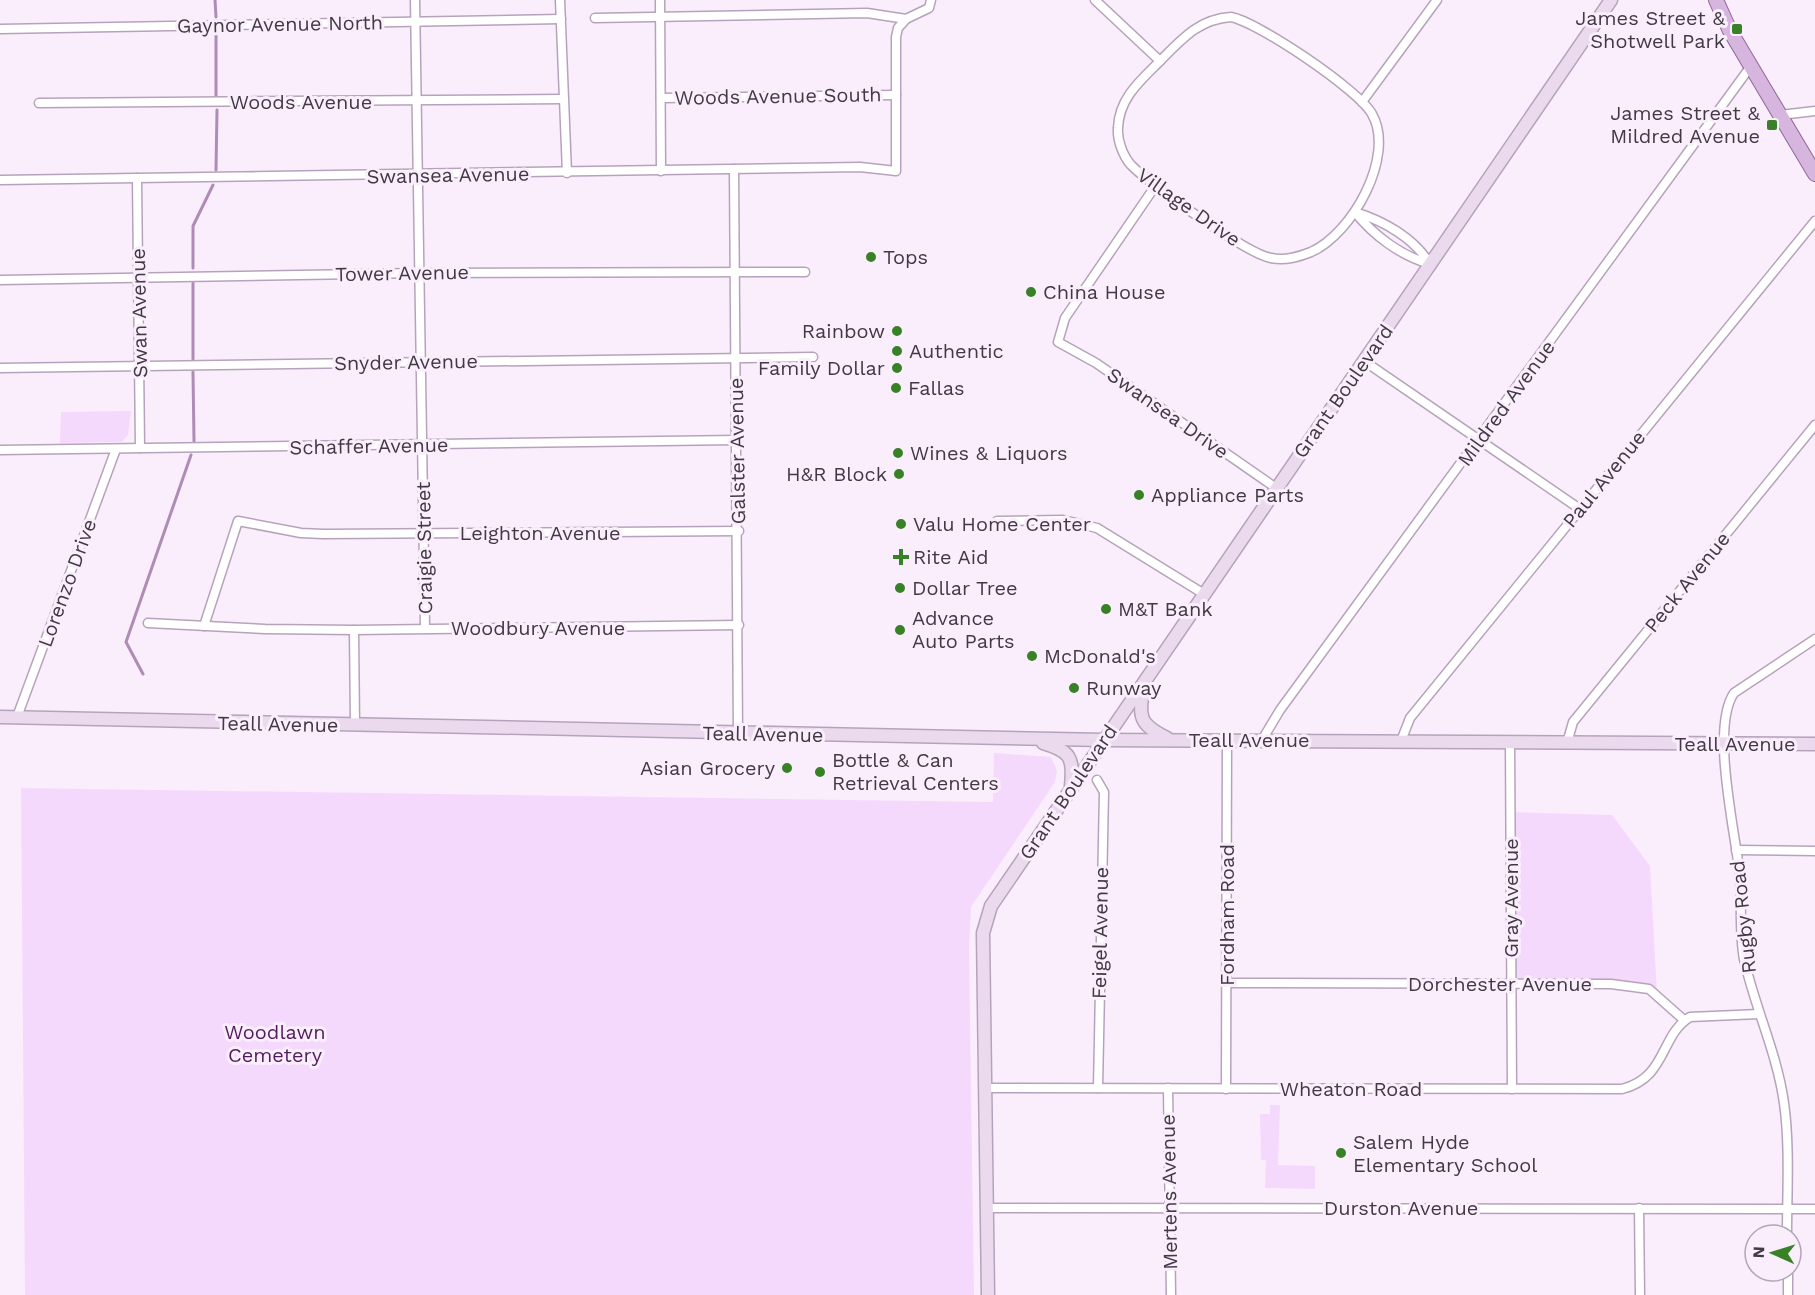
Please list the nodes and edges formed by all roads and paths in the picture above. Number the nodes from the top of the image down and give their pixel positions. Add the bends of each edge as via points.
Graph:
1 (415, 0) edge
2 (560, 0) edge
3 (660, 0) edge
4 (932, 0) edge
5 (1095, 0) edge
6 (1437, 0) edge
7 (1611, 0) edge
8 (1716, 0) edge
9 (661, 16) junction
10 (595, 18) dead end
11 (561, 19) junction
12 (906, 19) junction
13 (416, 22) junction
14 (0, 29) edge
15 (1160, 61) junction
16 (1751, 66) junction
17 (896, 95) junction
18 (660, 98) junction
19 (562, 99) junction
20 (417, 101) junction
21 (1362, 102) junction
22 (39, 103) dead end
23 (1815, 111) edge
24 (1780, 116) junction
25 (734, 169) junction
26 (661, 171) junction
27 (567, 173) junction
28 (1815, 174) edge
29 (419, 175) junction
30 (137, 178) junction
31 (0, 180) edge
32 (1156, 185) junction
33 (1355, 212) junction
34 (1815, 221) edge
35 (1430, 264) junction
36 (734, 271) junction
37 (805, 272) dead end
38 (419, 273) junction
39 (139, 278) junction
40 (0, 280) edge
41 (736, 357) junction
42 (813, 357) dead end
43 (1364, 361) junction
44 (420, 363) junction
45 (141, 365) junction
46 (0, 368) edge
47 (1815, 425) edge
48 (738, 440) junction
49 (1480, 440) junction
50 (422, 445) junction
51 (140, 448) junction
52 (116, 449) junction
53 (0, 450) edge
54 (1276, 488) junction
55 (1580, 509) junction
56 (997, 521) dead end
57 (738, 531) junction
58 (424, 533) junction
59 (1204, 594) junction
60 (148, 623) dead end
61 (204, 626) junction
62 (739, 626) junction
63 (425, 627) junction
64 (354, 630) junction
65 (1815, 639) edge
66 (1145, 680) junction
67 (0, 717) edge
68 (17, 717) junction
69 (355, 725) junction
70 (738, 734) junction
71 (1027, 738) junction
72 (1104, 740) junction
73 (1171, 740) junction
74 (1227, 740) junction
75 (1262, 740) junction
76 (1401, 741) junction
77 (1510, 742) junction
78 (1567, 743) junction
79 (1726, 744) junction
80 (1815, 744) edge
81 (1097, 780) dead end
82 (1071, 788) junction
83 (1736, 850) junction
84 (1815, 851) edge
85 (1227, 982) junction
86 (1511, 984) junction
87 (1759, 1014) junction
88 (1684, 1020) junction
89 (985, 1088) junction
90 (1098, 1088) junction
91 (1168, 1088) junction
92 (1226, 1089) junction
93 (1512, 1089) junction
94 (987, 1208) junction
95 (1170, 1208) junction
96 (1639, 1208) junction
97 (1787, 1209) junction
98 (1815, 1209) edge
99 (1787, 1223) edge
100 (988, 1295) edge
101 (1171, 1295) edge
102 (1640, 1295) edge

1 - 13 street, Craigie Street
2 - 11 street
3 - 9 street
4 - 12 street via 929,9
5 - 15 street
6 - 21 street
7 - 35 street, Grant Boulevard
8 - 16 main road
9 - 10 street
9 - 12 street via 867,13
9 - 18 street
11 - 13 street, Gaynor Avenue North
11 - 19 street
12 - 17 street via 896,37
13 - 14 street, Gaynor Avenue North
13 - 20 street, Craigie Street
15 - 21 street, Village Drive via 1200,24 1220,18 1241,19 1335,79
15 - 32 street, Village Drive via 1128,95 1118,129 1126,158
16 - 24 main road
16 - 49 street, Mildred Avenue
17 - 18 street, Woods Avenue South
17 - 25 street, Swansea Avenue via 896,171 860,167
18 - 26 street
19 - 20 street, Woods Avenue
19 - 27 street
20 - 22 street, Woods Avenue
20 - 29 street, Craigie Street
21 - 33 street, Village Drive via 1376,121 1379,143 1371,179
23 - 24 street
24 - 28 main road
25 - 26 street, Swansea Avenue
25 - 36 street, Galster Avenue
26 - 27 street, Swansea Avenue
27 - 29 street, Swansea Avenue
29 - 30 street, Swansea Avenue
29 - 38 street, Craigie Street
30 - 31 street, Swansea Avenue
30 - 39 street, Swan Avenue
32 - 33 street, Village Drive via 1234,240 1269,258 1291,259 1313,251
32 - 54 street, Swansea Drive via 1065,318 1058,342 1096,363
33 - 35 street via 1377,219 1421,249
34 - 55 street, Paul Avenue
35 - 43 street, Grant Boulevard
36 - 37 street, Tower Avenue
36 - 38 street, Tower Avenue
36 - 41 street, Galster Avenue
38 - 39 street, Tower Avenue
38 - 44 street, Craigie Street
39 - 40 street, Tower Avenue
39 - 45 street, Swan Avenue
41 - 42 street, Snyder Avenue
41 - 44 street, Snyder Avenue
41 - 48 street, Galster Avenue
43 - 49 street
43 - 54 street, Grant Boulevard
44 - 45 street, Snyder Avenue
44 - 50 street, Craigie Street
45 - 46 street, Snyder Avenue
45 - 51 street, Swan Avenue
47 - 78 street, Peck Avenue via 1573,722
48 - 50 street, Schaffer Avenue
48 - 57 street, Galster Avenue
49 - 55 street
49 - 75 street, Mildred Avenue via 1280,710
50 - 51 street, Schaffer Avenue
50 - 58 street, Craigie Street
51 - 52 street, Schaffer Avenue
52 - 53 street, Schaffer Avenue
52 - 68 street, Lorenzo Drive
54 - 59 street, Grant Boulevard
55 - 76 street, Paul Avenue via 1410,718
56 - 59 street via 1063,520 1097,528
57 - 58 street, Leighton Avenue
57 - 62 street, Galster Avenue
58 - 61 street, Leighton Avenue via 301,533 238,521
58 - 63 street, Craigie Street
59 - 66 street, Grant Boulevard
60 - 61 street, Woodbury Avenue
61 - 64 street, Woodbury Avenue
62 - 63 street, Woodbury Avenue
62 - 70 street, Galster Avenue
63 - 64 street, Woodbury Avenue
64 - 69 street
65 - 79 street, Rugby Road via 1734,693 1726,722
66 - 72 street, Grant Boulevard
66 - 73 street via 1141,719 1154,732
67 - 68 street, Teall Avenue
68 - 69 street, Teall Avenue
69 - 70 street, Teall Avenue
70 - 71 street, Teall Avenue
71 - 72 street, Teall Avenue
71 - 82 street via 1059,748 1069,756
72 - 73 street, Teall Avenue
72 - 82 street, Grant Boulevard
73 - 74 street, Teall Avenue
74 - 75 street, Teall Avenue
74 - 85 street, Fordham Road
75 - 76 street, Teall Avenue
76 - 77 street, Teall Avenue
77 - 78 street, Teall Avenue
77 - 86 street, Gray Avenue
78 - 79 street, Teall Avenue
79 - 80 street, Teall Avenue
79 - 83 street, Rugby Road via 1728,807
81 - 90 street, Feigel Avenue via 1104,792
82 - 89 street, Grant Boulevard via 987,915 983,933
83 - 84 street
83 - 87 street, Rugby Road via 1744,956
85 - 86 street, Dorchester Avenue
85 - 92 street, Fordham Road
86 - 88 street, Dorchester Avenue via 1644,986
86 - 93 street, Gray Avenue
87 - 88 street via 1696,1015
87 - 97 street, Rugby Road via 1778,1069 1784,1104
88 - 93 street, Wheaton Road via 1660,1062 1630,1087
89 - 90 street, Wheaton Road
89 - 94 street, Grant Boulevard
90 - 91 street, Wheaton Road
91 - 92 street, Wheaton Road
91 - 95 street, Mertens Avenue
92 - 93 street, Wheaton Road
94 - 95 street, Durston Avenue
94 - 100 street, Grant Boulevard
95 - 96 street, Durston Avenue
95 - 101 street, Mertens Avenue
96 - 97 street, Durston Avenue
96 - 102 street
97 - 98 street, Durston Avenue
97 - 99 street, Rugby Road

